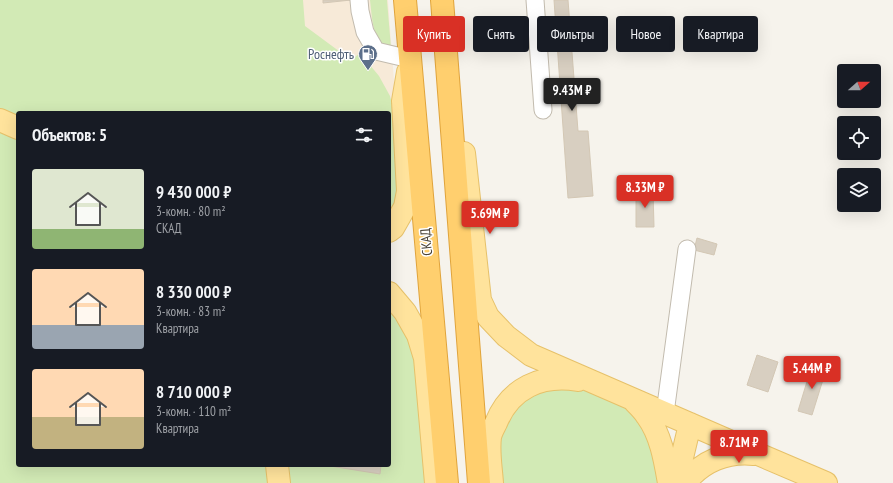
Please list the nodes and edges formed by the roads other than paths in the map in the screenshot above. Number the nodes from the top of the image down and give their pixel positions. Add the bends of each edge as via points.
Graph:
1 (359, 0) edge
2 (405, 0) edge
3 (442, 0) edge
4 (535, 0) edge
5 (443, 16) edge
6 (445, 52) joint
7 (410, 59) junction
8 (543, 110) dead end
9 (0, 120) edge
10 (16, 127) edge
11 (391, 230) edge
12 (687, 248) dead end
13 (391, 295) edge
14 (593, 382) junction
15 (631, 398) junction
16 (665, 413) junction
17 (690, 424) junction
18 (758, 454) junction
19 (277, 467) edge
20 (279, 483) edge
21 (436, 483) edge
22 (447, 483) edge
23 (479, 483) edge
24 (492, 483) edge
25 (669, 483) edge
26 (676, 483) edge
27 (685, 483) edge
28 (826, 483) edge

1 - 7 lane via 365,32 376,50
2 - 7 highway, СКАД
3 - 5 highway
4 - 8 lane
6 - 14 main road via 459,113 480,300 488,317 506,336 532,355
6 - 23 highway
7 - 11 main road via 403,101 408,191 405,207
7 - 22 highway, СКАД
9 - 10 main road
12 - 16 lane
13 - 21 main road via 405,312 418,335 425,358
14 - 15 main road
14 - 24 main road via 550,378 520,390 500,413 490,436
15 - 16 main road
15 - 25 main road via 647,415 656,430 664,454
16 - 17 main road
17 - 18 main road
17 - 26 main road
18 - 27 main road via 726,455 711,461
18 - 28 main road
19 - 20 main road

